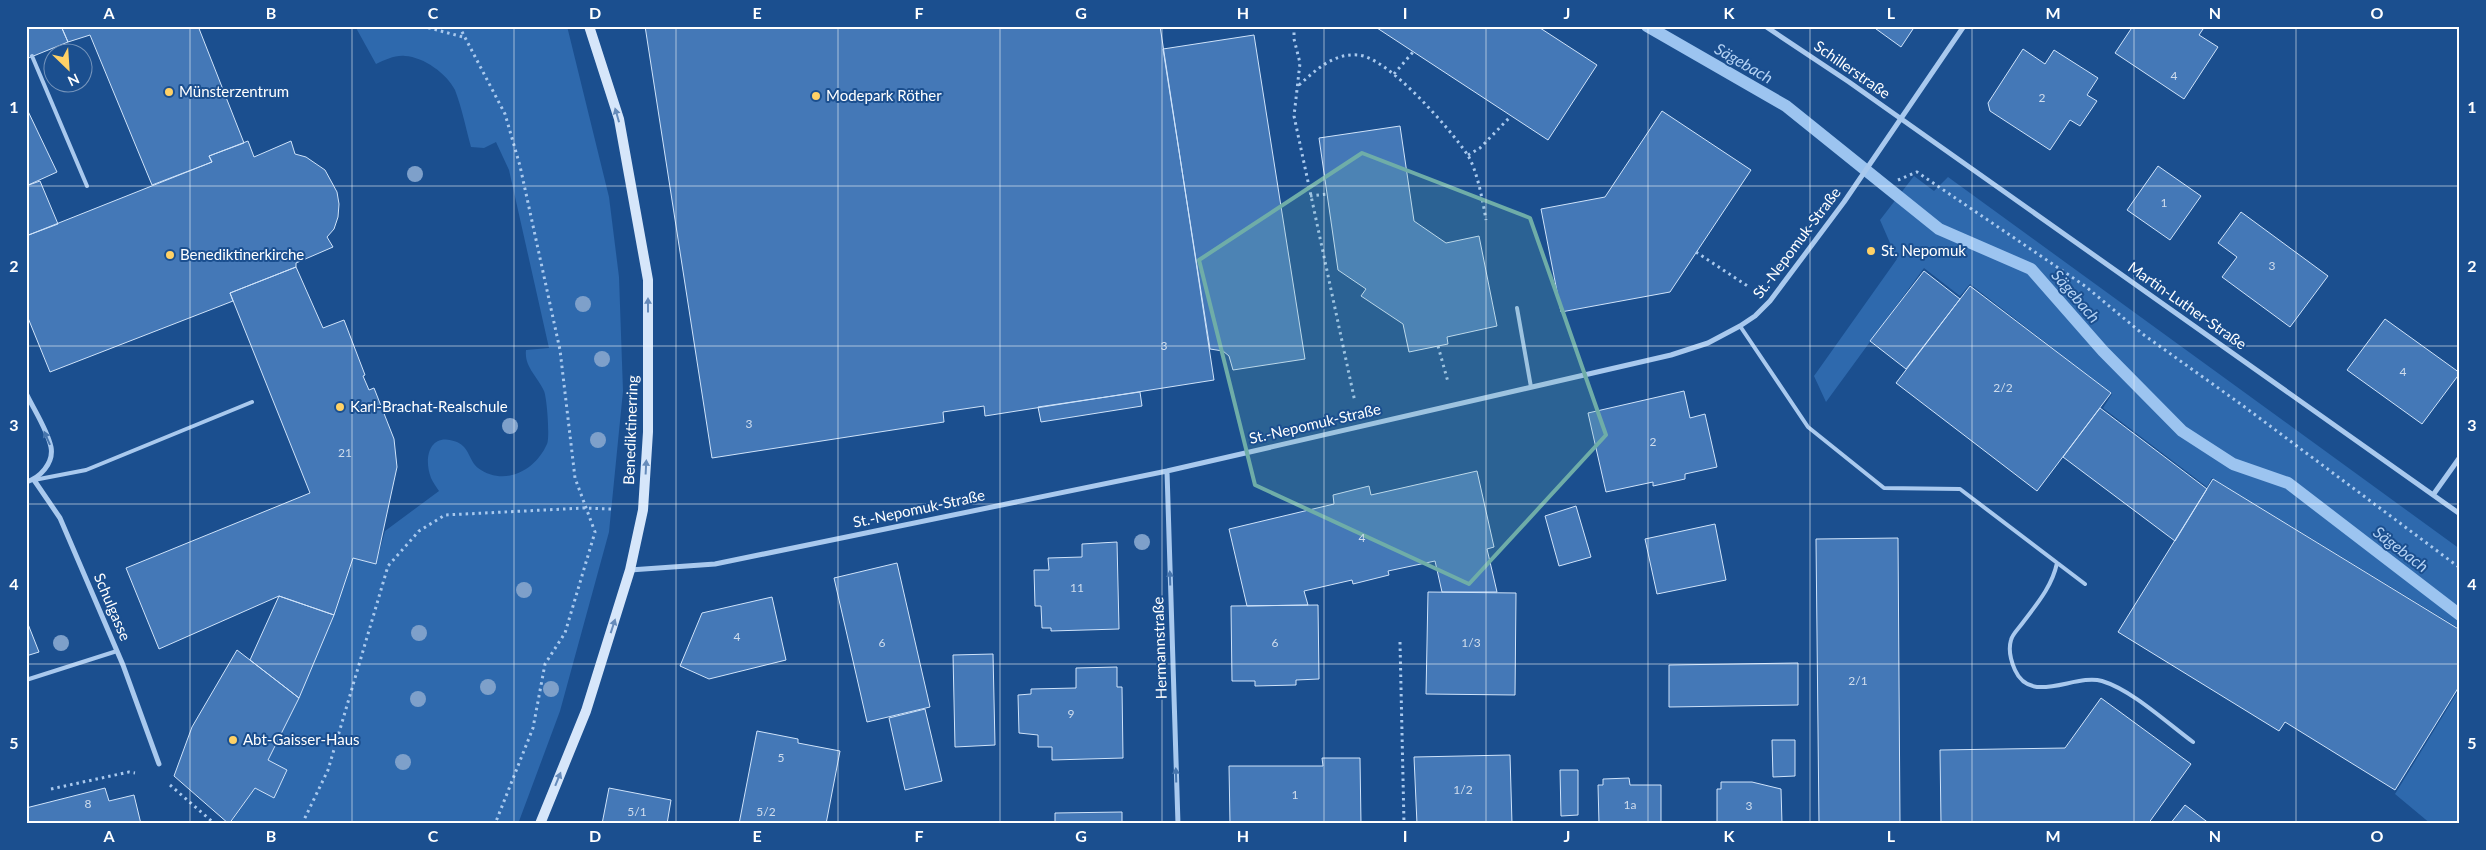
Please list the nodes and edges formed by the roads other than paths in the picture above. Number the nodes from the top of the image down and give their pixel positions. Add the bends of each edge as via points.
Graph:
1 (589, 26) edge
2 (1765, 26) edge
3 (1964, 26) edge
4 (32, 56) dead end
5 (1899, 119) junction
6 (87, 186) dead end
7 (1517, 308) dead end
8 (1740, 326) junction
9 (1531, 387) junction
10 (26, 393) edge
11 (252, 402) dead end
12 (2460, 457) edge
13 (1167, 471) junction
14 (34, 480) junction
15 (26, 482) edge
16 (2433, 495) junction
17 (2460, 514) edge
18 (2057, 563) junction
19 (630, 570) junction
20 (2086, 584) dead end
21 (117, 651) junction
22 (26, 680) edge
23 (2193, 742) dead end
24 (159, 764) road end
25 (540, 824) edge
26 (1178, 824) edge

19 -> 1 main road, Benediktinerring via 643,510 647,452 648,280 619,119
2 - 5 street, Schillerstraße
3 - 5 street, St.-Nepomuk-Straße
4 - 6 lane
5 - 8 street, St.-Nepomuk-Straße via 1844,202 1770,301
5 - 16 street, Martin-Luther-Straße
7 - 9 lane
8 - 9 street, St.-Nepomuk-Straße via 1708,343 1672,355
8 - 18 lane via 1808,427 1884,488 1960,489
9 - 13 street, St.-Nepomuk-Straße
14 -> 10 street via 48,467 51,448
11 - 14 lane via 86,470
12 - 16 street
13 - 19 street, St.-Nepomuk-Straße via 715,564
26 -> 13 street, Hermannstraße
14 - 15 street
14 - 21 street, Schulgasse via 60,518
16 - 17 street, Martin-Luther-Straße
18 - 20 lane
18 - 23 lane via 2053,580 2011,640 2010,660 2018,677 2033,686 2047,687 2088,679 2102,681 2126,692
25 -> 19 main road, Benediktinerring via 586,712
21 - 22 lane
21 - 24 street, Schulgasse

